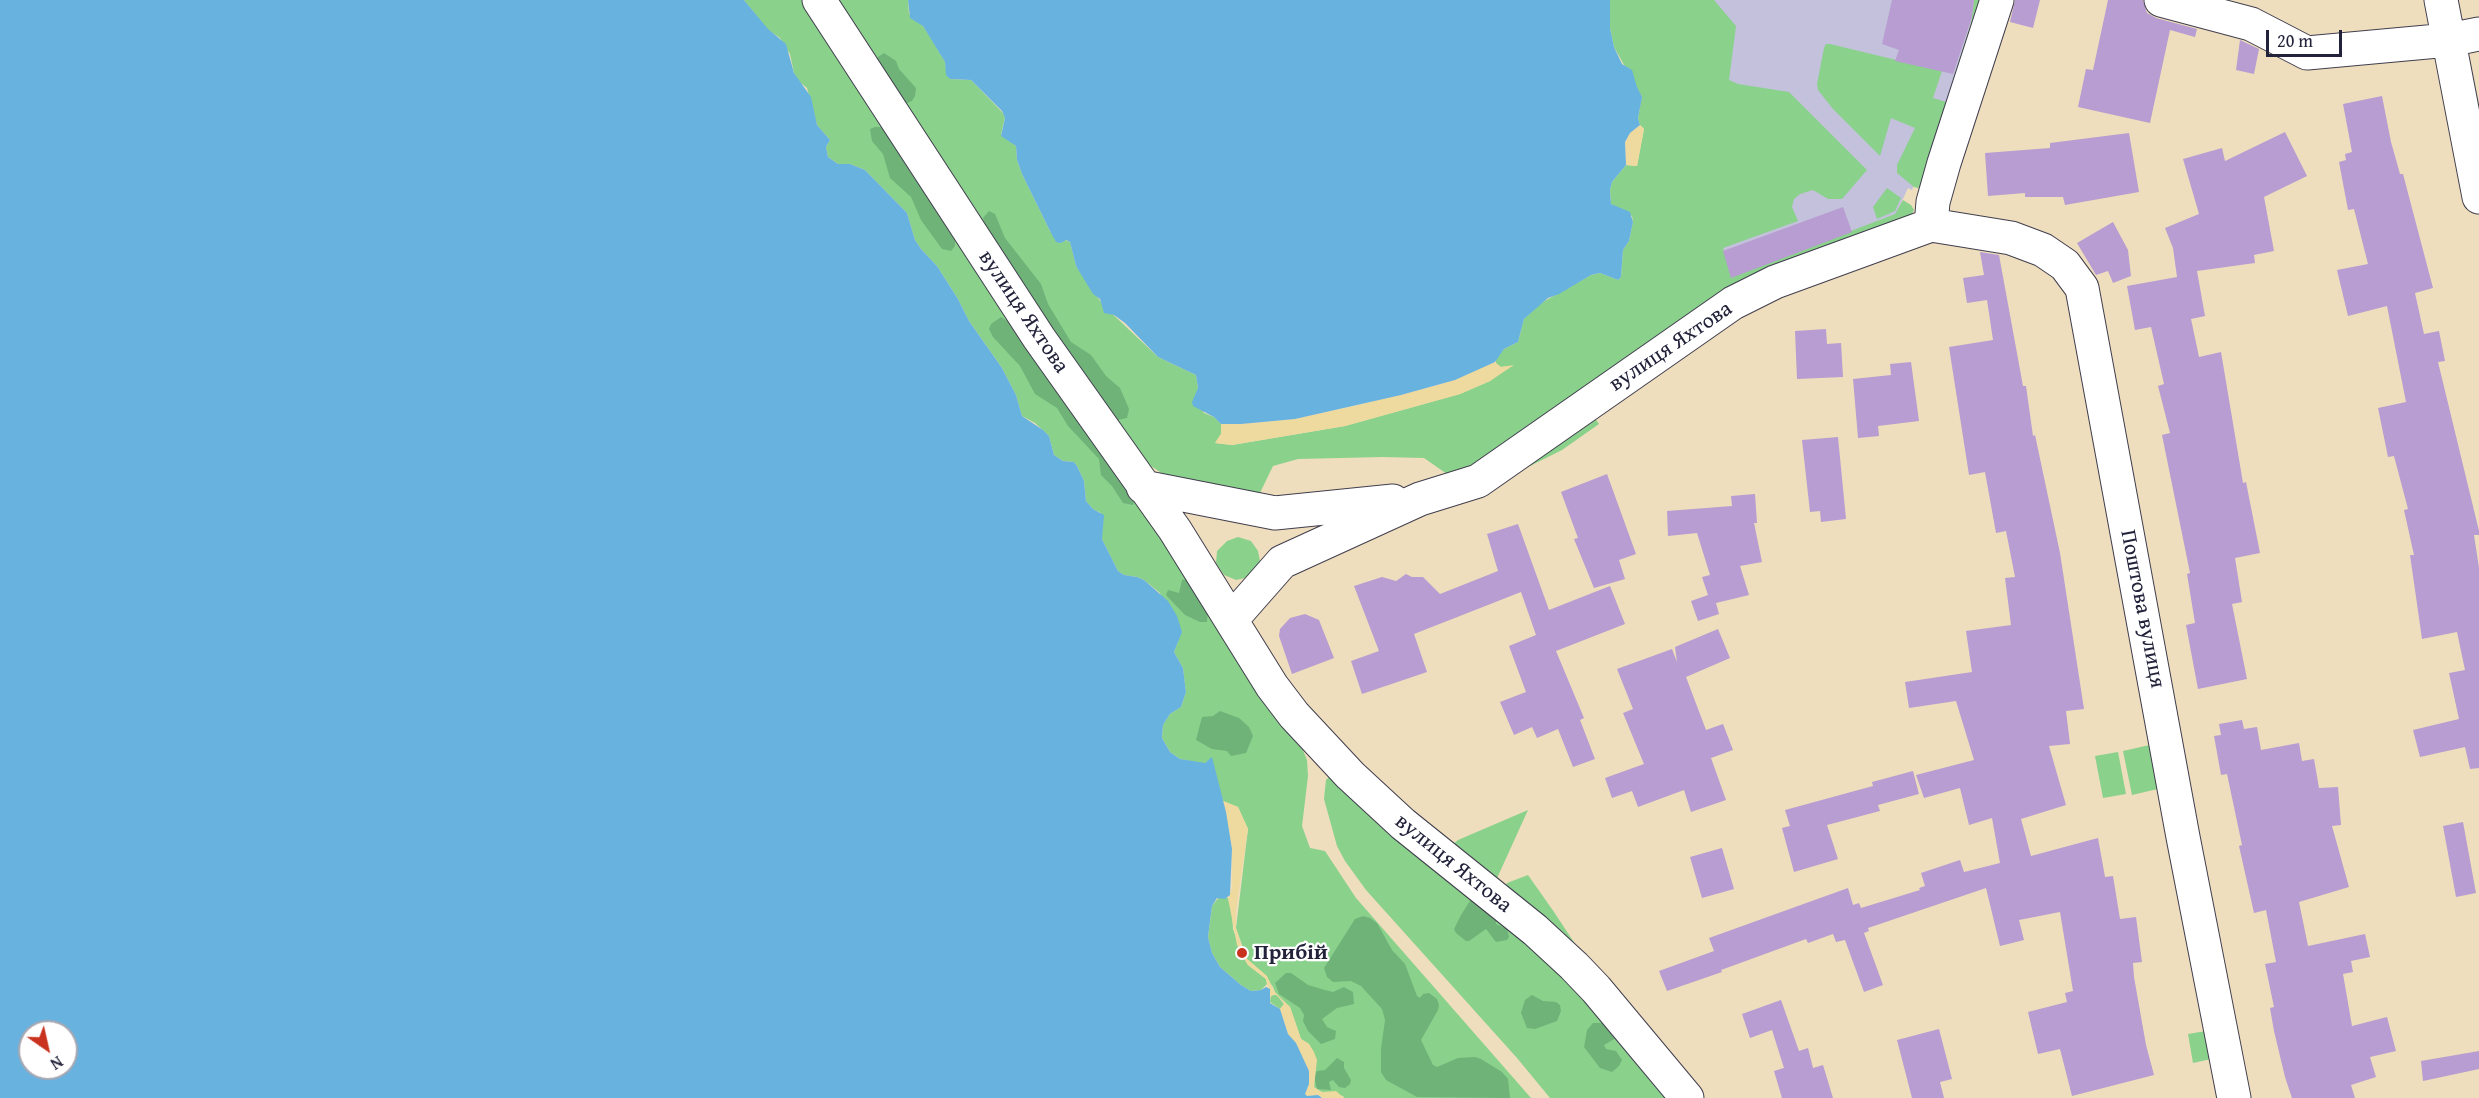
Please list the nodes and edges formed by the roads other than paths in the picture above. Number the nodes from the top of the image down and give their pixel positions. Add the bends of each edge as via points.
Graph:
1 (819, 0) edge
2 (1997, 0) edge
3 (2161, 0) edge
4 (2441, 0) edge
5 (2464, 37) edge
6 (2479, 197) edge
7 (1931, 225) junction
8 (1143, 487) junction
9 (1420, 499) junction
10 (1231, 620) junction
11 (1687, 1098) edge
12 (2234, 1098) edge

1 - 8 street, вулиця Яхтова via 1039,338
2 - 7 street via 1944,164
3 - 5 street via 2251,24 2307,53
4 - 5 street
5 - 6 street
7 - 9 street, вулиця Яхтова via 1774,282 1733,303 1478,481
7 - 12 street, Поштова вулиця via 2011,238 2043,250 2065,265 2082,288
8 - 9 street via 1275,513
8 - 10 street, вулиця Яхтова
9 - 10 street, вулиця Яхтова via 1282,562
10 - 11 street, вулиця Яхтова via 1272,686 1329,753 1403,824 1527,923 1574,966

